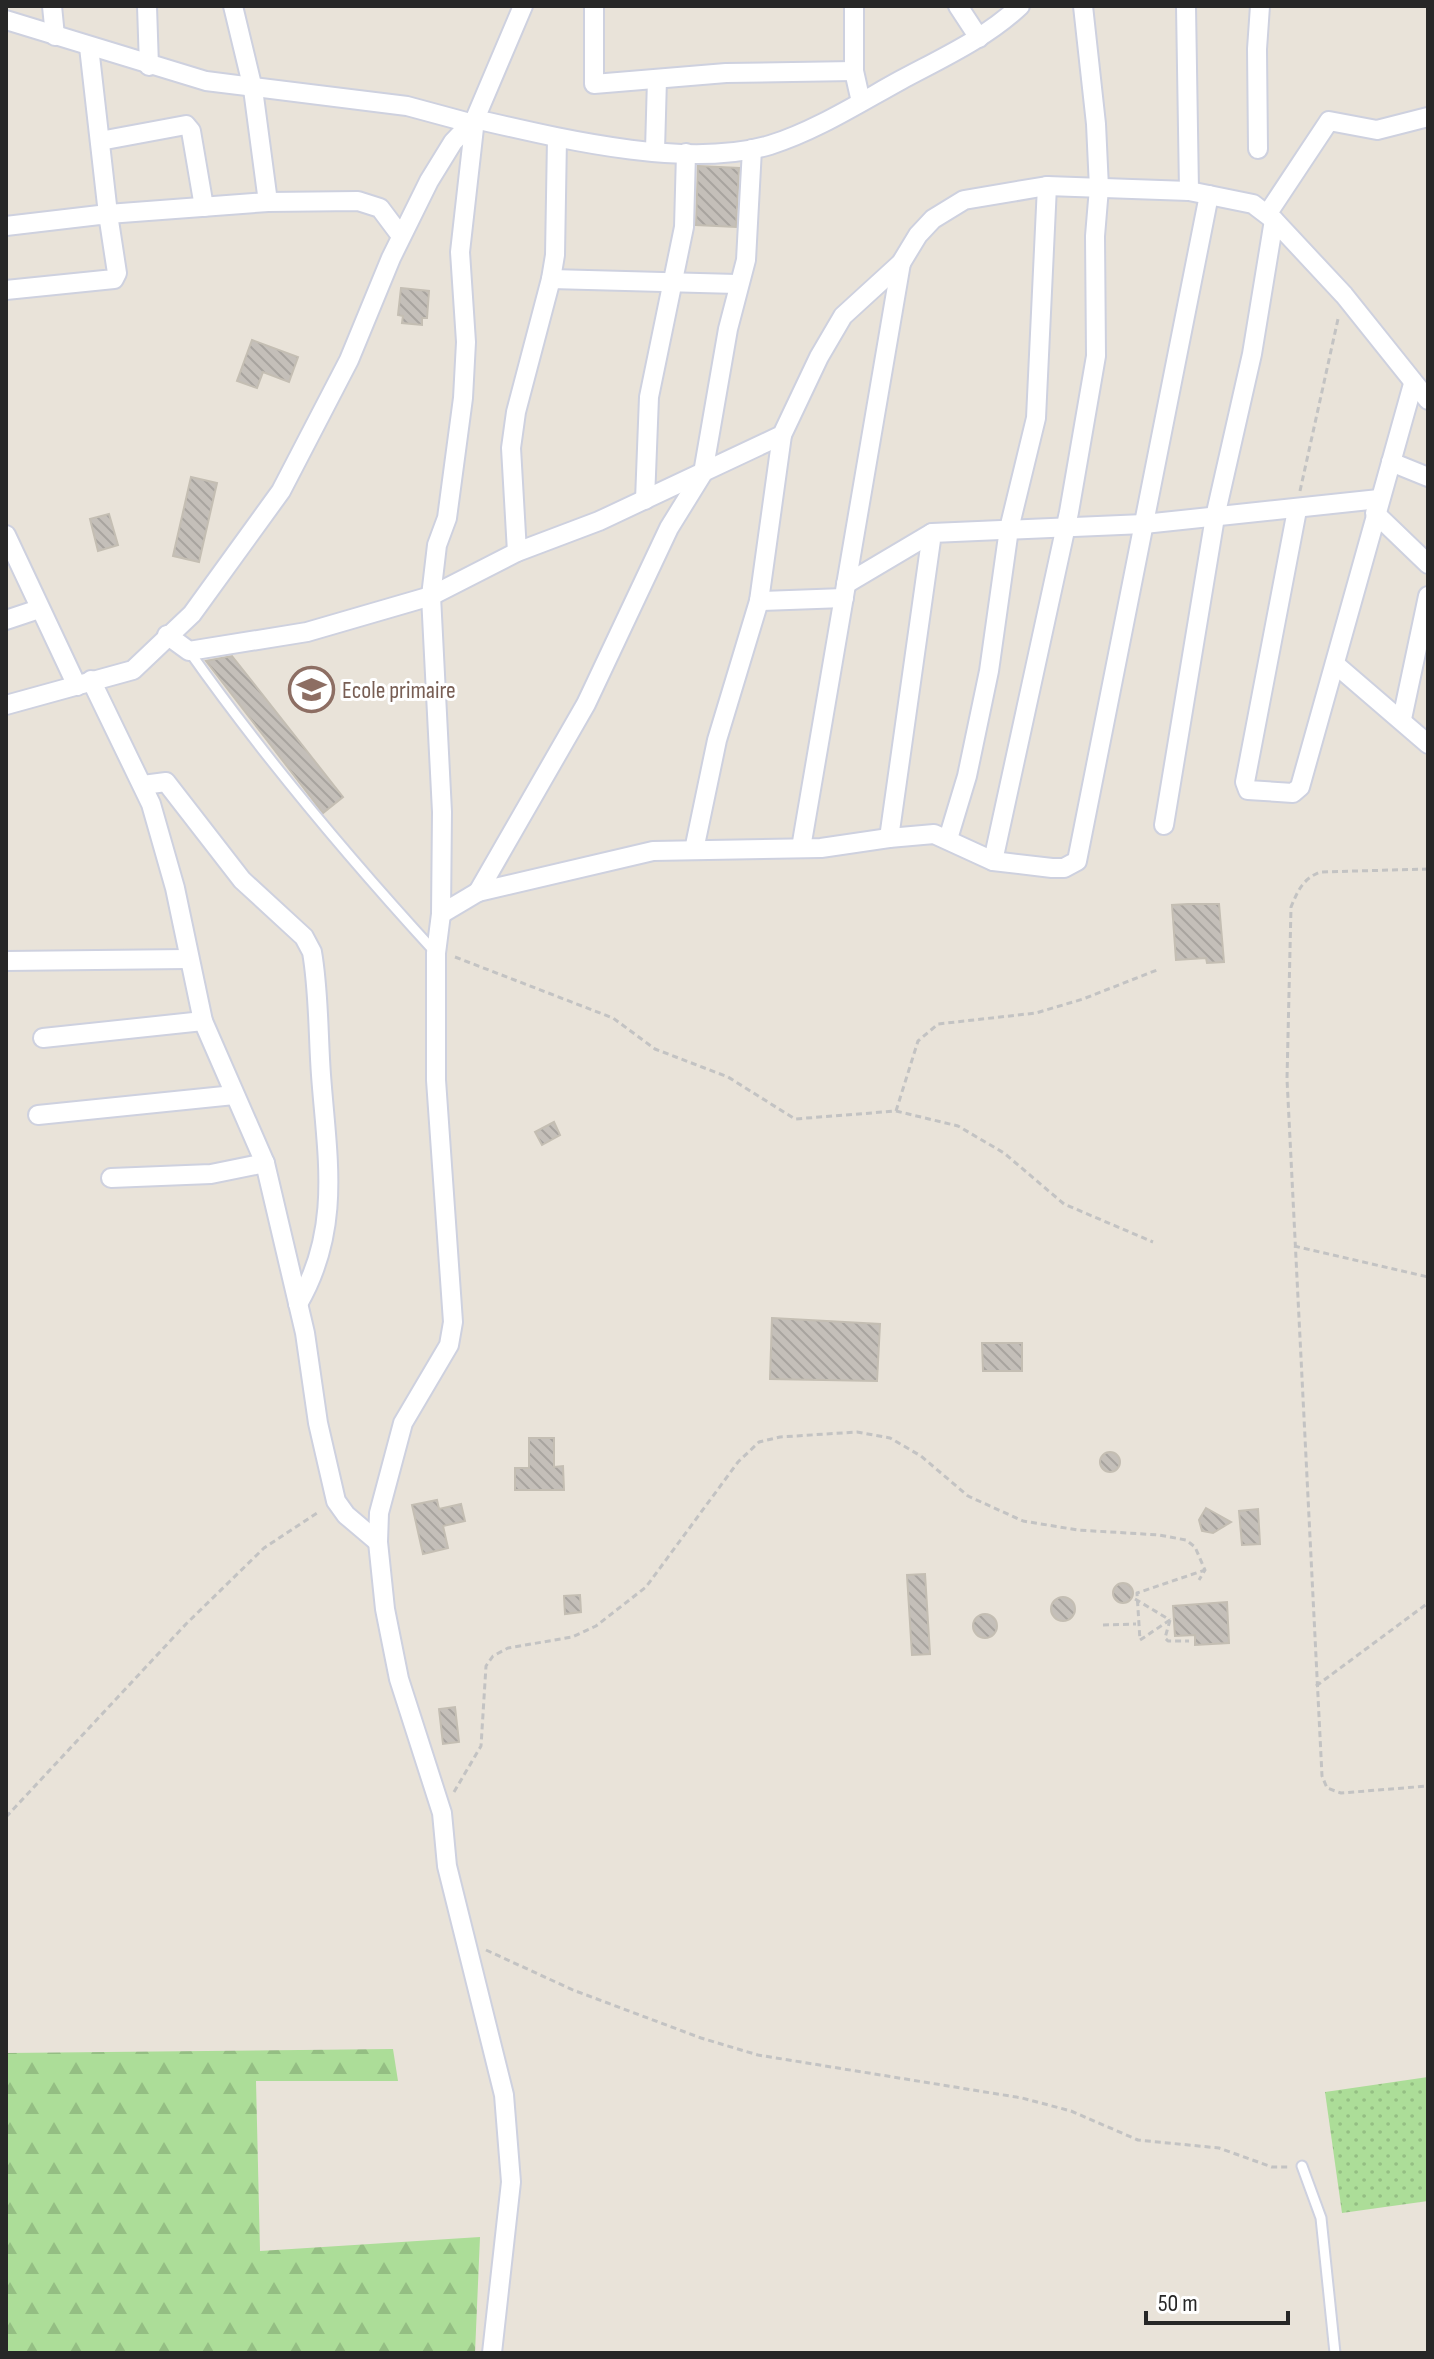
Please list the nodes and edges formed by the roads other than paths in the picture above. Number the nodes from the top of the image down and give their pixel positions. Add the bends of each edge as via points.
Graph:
1 (52, 6) edge
2 (147, 6) edge
3 (233, 6) edge
4 (523, 6) edge
5 (594, 6) edge
6 (854, 6) edge
7 (958, 6) edge
8 (1020, 6) edge
9 (1083, 6) edge
10 (1186, 6) edge
11 (1260, 6) edge
12 (6, 20) edge
13 (55, 36) junction
14 (979, 38) junction
15 (89, 47) junction
16 (149, 66) junction
17 (854, 71) junction
18 (657, 79) junction
19 (253, 89) junction
20 (861, 102) junction
21 (1428, 117) edge
22 (472, 121) junction
23 (557, 138) junction
24 (100, 141) junction
25 (752, 149) junction
26 (1258, 149) dead end
27 (655, 150) junction
28 (686, 153) junction
29 (1047, 186) junction
30 (1099, 188) junction
31 (1189, 191) junction
32 (1209, 195) junction
33 (268, 202) junction
34 (204, 207) junction
35 (108, 214) junction
36 (1271, 217) junction
37 (6, 226) edge
38 (401, 236) junction
39 (901, 263) junction
40 (551, 279) junction
41 (673, 282) junction
42 (737, 284) junction
43 (6, 290) edge
44 (1413, 384) junction
45 (1428, 400) edge
46 (782, 435) junction
47 (1391, 462) junction
48 (703, 473) junction
49 (1428, 477) edge
50 (645, 500) junction
51 (1377, 506) junction
52 (1297, 510) junction
53 (1215, 517) junction
54 (1144, 524) junction
55 (1009, 529) junction
56 (1065, 530) junction
57 (932, 533) junction
58 (6, 537) edge
59 (517, 552) junction
60 (1427, 558) edge
61 (845, 591) junction
62 (431, 596) junction
63 (1428, 596) edge
64 (759, 601) junction
65 (39, 609) junction
66 (6, 620) edge
67 (167, 635) junction
68 (189, 651) junction
69 (1335, 664) junction
70 (84, 683) junction
71 (6, 705) edge
72 (1402, 719) junction
73 (1428, 744) edge
74 (143, 785) junction
75 (1164, 825) dead end
76 (889, 838) junction
77 (948, 839) junction
78 (801, 848) junction
79 (694, 850) junction
80 (993, 861) junction
81 (478, 892) junction
82 (441, 914) junction
83 (436, 953) junction
84 (187, 959) junction
85 (6, 961) edge
86 (203, 1021) junction
87 (43, 1038) dead end
88 (234, 1095) junction
89 (38, 1115) dead end
90 (265, 1163) junction
91 (111, 1178) dead end
92 (298, 1304) junction
93 (378, 1542) junction
94 (1302, 2166) road end
95 (492, 2353) edge
96 (1335, 2353) edge

1 - 13 street
2 - 16 street
3 - 19 street
4 - 22 street
5 - 18 street via 592,83
6 - 17 street
7 - 14 street
8 - 14 street
9 - 30 street
10 - 31 street
11 - 26 street
12 - 13 street
13 - 15 street
14 - 20 street
15 - 16 street
15 - 24 street
16 - 19 street
17 - 18 street
17 - 20 street
18 - 27 street
19 - 22 street via 292,89
19 - 33 street
20 - 25 street via 790,137
21 - 36 street via 1377,130 1329,121
22 - 23 street
22 - 38 street via 453,142
22 - 62 street via 460,252 466,342 463,398
23 - 27 street
23 - 40 street
24 - 34 street via 186,125
24 - 35 street
25 - 28 street
25 - 42 street via 746,260
27 - 28 street
28 - 41 street via 684,227
29 - 30 street
29 - 39 street via 964,200 933,219
29 - 55 street via 1036,418
30 - 31 street
30 - 56 street via 1096,356
31 - 32 street
32 - 36 street via 1253,204
32 - 54 street
33 - 34 street
33 - 38 street via 368,202 380,208
34 - 35 street
35 - 37 street
35 - 43 street via 114,279
36 - 44 street via 1344,295
36 - 53 street via 1252,354
38 - 67 street via 349,360 281,491 192,614
39 - 46 street via 843,316
39 - 61 street
40 - 41 street
40 - 59 street via 511,448
41 - 42 street
41 - 50 street via 650,387
42 - 48 street
44 - 45 street
44 - 47 street
46 - 48 street
46 - 64 street
47 - 49 street
47 - 51 street
48 - 50 street
48 - 81 street via 669,528 586,704
50 - 59 street
51 - 52 street
51 - 60 street
51 - 69 street
52 - 53 street
52 - 69 street via 1246,789 1298,791
53 - 54 street
53 - 75 street
54 - 56 street
54 - 80 street via 1077,861 1052,868
55 - 56 street
55 - 57 street
55 - 77 street via 989,671
56 - 80 street
57 - 61 street
57 - 76 street
58 - 65 street
59 - 62 street
61 - 64 street
61 - 78 street
62 - 68 street via 307,632
62 - 82 street via 442,812
63 - 72 street
64 - 79 street via 717,740
65 - 66 street
65 - 70 street
67 - 68 street
67 - 70 street via 133,670
68 - 83 lane via 242,725
69 - 72 street
70 - 71 street
70 - 74 street
72 - 73 street
74 - 84 street via 175,888
74 - 92 street via 166,782 242,880 304,937 312,952 330,1172 323,1242 315,1274
76 - 77 street via 924,833
76 - 78 street
77 - 80 street
78 - 79 street
79 - 81 street via 653,851
81 - 82 street
82 - 83 street
83 - 93 street via 438,1126 453,1322 449,1345 403,1423 385,1487
84 - 85 street
84 - 86 street
86 - 87 street
86 - 88 street
88 - 89 street
88 - 90 street
90 - 91 street via 211,1174
90 - 92 street
92 - 93 street via 336,1501
93 - 95 street via 399,1679 442,1813 447,1866 504,2095 511,2182
94 - 96 lane via 1321,2218

